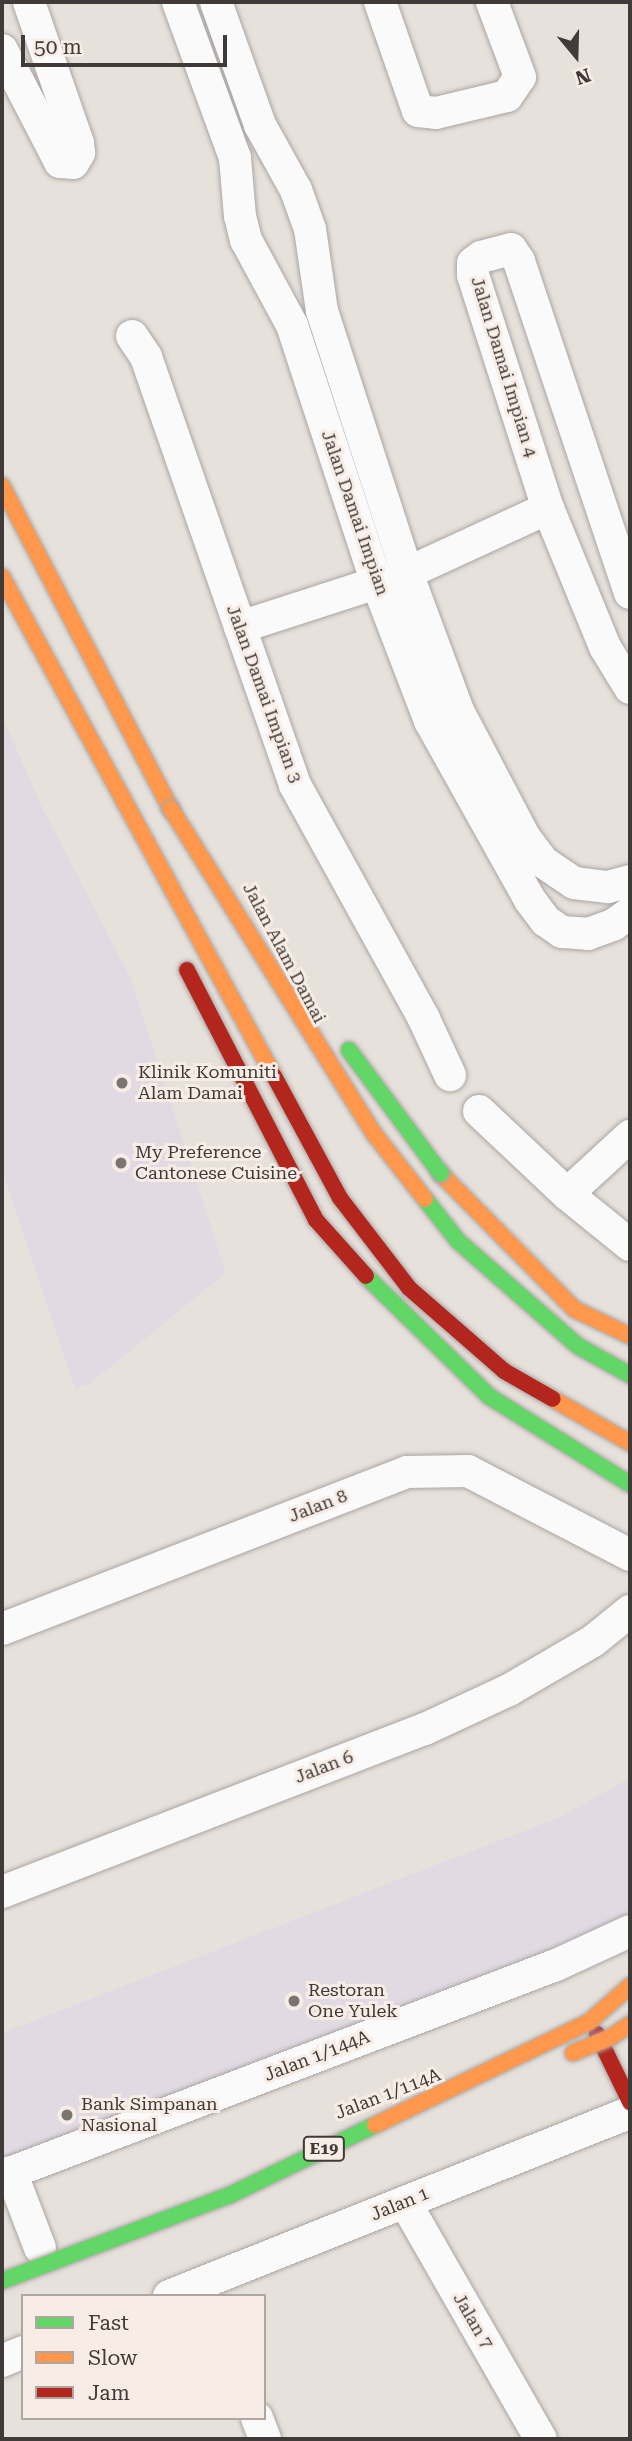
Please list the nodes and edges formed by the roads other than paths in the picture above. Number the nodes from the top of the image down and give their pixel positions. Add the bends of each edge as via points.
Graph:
1 (29, 2) edge
2 (178, 2) edge
3 (216, 2) edge
4 (380, 2) edge
5 (492, 2) edge
6 (2, 50) edge
7 (132, 336) dead end
8 (2, 467) edge
9 (2, 486) edge
10 (548, 508) junction
11 (2, 566) edge
12 (407, 573) junction
13 (2, 577) edge
14 (377, 583) junction
15 (630, 593) edge
16 (240, 627) junction
17 (630, 688) edge
18 (171, 808) junction
19 (630, 881) edge
20 (630, 913) edge
21 (182, 960) dead end
22 (302, 986) dead end
23 (342, 1041) dead end
24 (450, 1075) dead end
25 (479, 1111) dead end
26 (630, 1136) edge
27 (566, 1194) junction
28 (379, 1222) dead end
29 (630, 1245) edge
30 (630, 1336) edge
31 (520, 1361) dead end
32 (630, 1374) edge
33 (630, 1427) edge
34 (630, 1443) edge
35 (630, 1484) edge
36 (630, 1555) edge
37 (630, 1611) edge
38 (2, 1629) edge
39 (2, 1892) edge
40 (630, 1931) edge
41 (630, 1986) edge
42 (630, 2021) edge
43 (597, 2034) junction
44 (561, 2059) dead end
45 (472, 2097) dead end
46 (630, 2102) edge
47 (630, 2113) edge
48 (247, 2168) dead end
49 (7, 2174) edge
50 (405, 2202) junction
51 (40, 2248) dead end
52 (2, 2281) edge
53 (2, 2288) edge
54 (206, 2289) edge
55 (180, 2294) edge
56 (21, 2353) edge
57 (2, 2361) edge
58 (258, 2420) edge
59 (265, 2439) edge
60 (541, 2439) edge

1 - 6 street via 78,143 73,163 60,162
2 - 14 street, Jalan Damai Impian via 235,158 246,240 292,325
3 - 12 street, Jalan Damai Impian via 260,125 296,190 310,229 322,311
4 - 5 street via 418,111 436,113 507,96 520,77
7 - 16 street, Jalan Damai Impian 3 via 146,357
8 - 32 main road, Jalan Alam Damai via 355,1126 436,1233 555,1333
9 - 18 main road
10 - 12 street
10 - 15 street, Jalan Damai Impian 4 via 473,275 473,262 498,250 511,249 519,261
10 - 17 street, Jalan Damai Impian 4 via 605,647
11 - 28 main road via 347,1180
12 - 14 street
12 - 19 street, Jalan Damai Impian via 458,711 525,838 543,862 574,883 608,887
13 - 34 main road via 340,1198 410,1288 504,1371
14 - 16 street
14 - 20 street, Jalan Damai Impian via 430,721 538,911 562,932 588,934
16 - 24 street, Jalan Damai Impian 3 via 295,785 425,1019
18 - 22 main road, bridge
18 - 32 main road, bridge via 375,1135 458,1241 578,1346
21 - 35 main road via 316,1220 382,1294 490,1396
23 - 30 main road, bridge via 441,1174 574,1309
25 - 27 street
26 - 27 street
27 - 29 street
31 - 33 main road via 541,1379
36 - 38 street, Jalan 8 via 468,1471 407,1472
37 - 39 street, Jalan 6 via 593,1641 509,1690 425,1729
40 - 49 street, Jalan 1/144A via 556,1965
41 - 52 main road, E19, bridge via 589,2022 230,2195
42 - 43 main road, Jalan 1/114A
42 - 44 main road, bridge via 611,2037
43 - 46 main road
43 - 48 main road, Jalan 1/114A
45 - 53 main road, E19 via 234,2200
47 - 50 street, Jalan 1
49 - 51 street
50 - 54 street, Jalan 1
50 - 60 street, Jalan 7
54 - 55 street, Jalan 1
56 - 57 street
58 - 59 street

